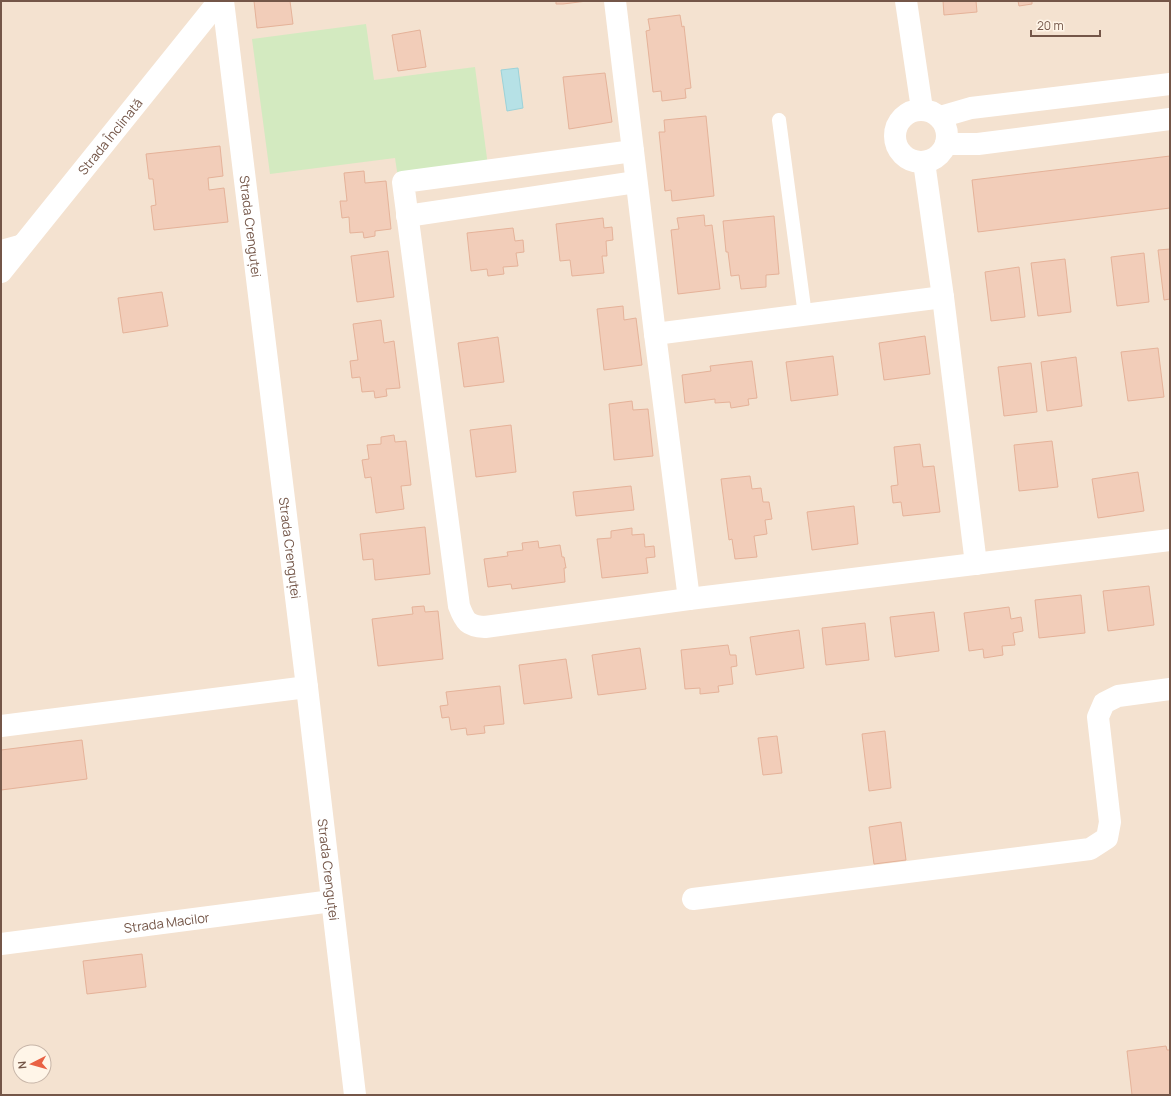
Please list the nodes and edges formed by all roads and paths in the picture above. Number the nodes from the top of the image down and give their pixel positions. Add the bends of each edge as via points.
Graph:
1 (219, 1) edge
2 (223, 1) edge
3 (615, 1) edge
4 (906, 1) edge
5 (1170, 84) edge
6 (1076, 96) junction
7 (931, 113) junction
8 (1170, 119) edge
9 (779, 120) dead end
10 (1081, 131) junction
11 (946, 144) junction
12 (633, 151) junction
13 (924, 162) junction
14 (636, 182) junction
15 (407, 216) junction
16 (26, 240) junction
17 (1, 247) edge
18 (1, 272) edge
19 (943, 297) junction
20 (805, 314) junction
21 (655, 334) junction
22 (1170, 540) edge
23 (976, 564) junction
24 (689, 599) junction
25 (307, 687) junction
26 (1170, 689) edge
27 (1, 726) edge
28 (693, 900) dead end
29 (332, 901) junction
30 (1, 944) edge
31 (355, 1095) edge

1 - 16 street, Strada Înclinată
2 - 25 street, Strada Crenguței
3 - 12 street
4 - 7 street
5 - 6 street
6 - 7 street
6 - 10 street
7 - 11 street via 945,124 948,137
7 - 13 street via 915,109 900,119 895,127 896,146 904,156 912,161
8 - 10 street
9 - 20 lane
10 - 11 street via 978,144
11 - 13 street via 933,160
12 - 14 street
12 - 15 street via 403,182
13 - 19 street
14 - 15 street
14 - 21 street
15 - 24 street via 459,606 466,621 474,626 485,627
16 - 17 lane
16 - 18 street, Strada Înclinată
19 - 20 street
19 - 23 street
20 - 21 street
21 - 24 street
22 - 23 street
23 - 24 street
25 - 27 street
25 - 29 street, Strada Crenguței
26 - 28 street via 1118,696 1104,703 1098,717 1110,822 1107,838 1090,849
29 - 30 street, Strada Macilor
29 - 31 street, Strada Crenguței

